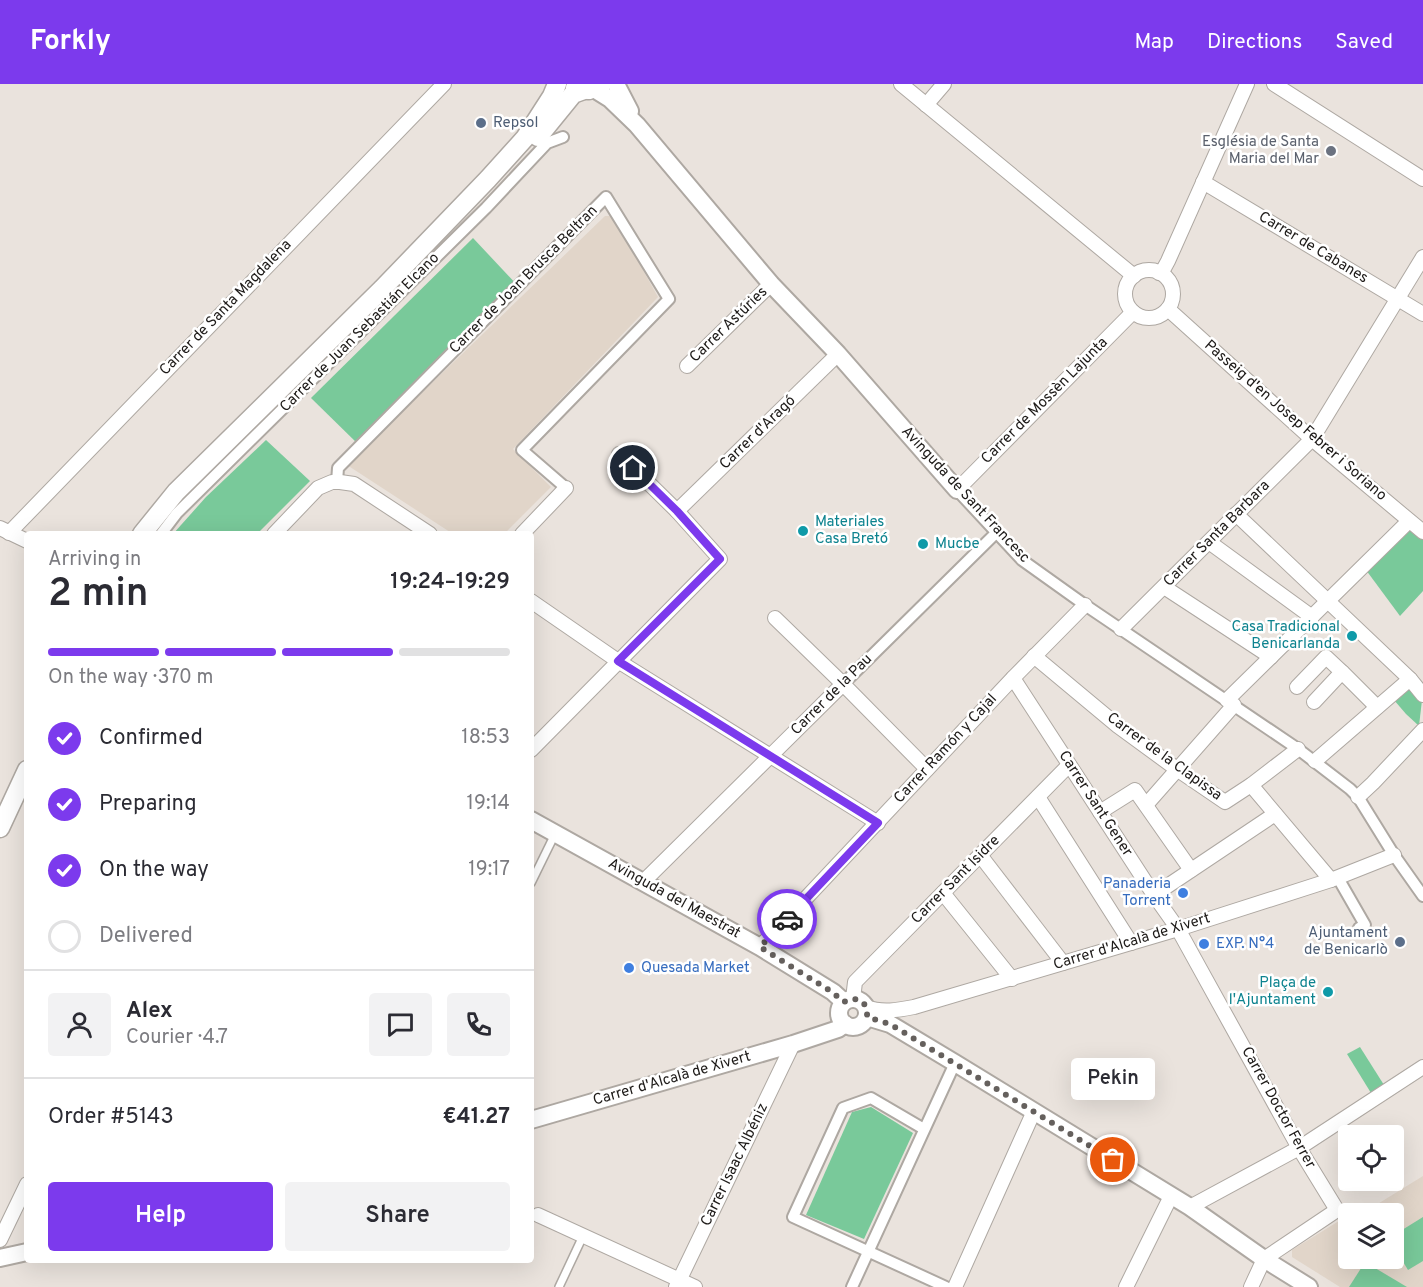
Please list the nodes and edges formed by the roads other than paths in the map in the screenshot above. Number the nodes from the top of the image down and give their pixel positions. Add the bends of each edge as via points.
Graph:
1 (444, 84) edge
2 (557, 84) edge
3 (616, 84) edge
4 (901, 84) edge
5 (944, 84) edge
6 (1246, 84) edge
7 (1274, 84) edge
8 (587, 87) edge
9 (926, 105) junction
10 (637, 125) junction
11 (563, 137) dead end
12 (1423, 179) edge
13 (1203, 183) junction
14 (1423, 257) edge
15 (1159, 273) junction
16 (1134, 276) junction
17 (771, 284) junction
18 (382, 289) junction
19 (1397, 298) junction
20 (1167, 309) junction
21 (1133, 312) junction
22 (1423, 314) edge
23 (838, 354) junction
24 (687, 366) dead end
25 (1312, 438) junction
26 (619, 454) dead end
27 (337, 482) junction
28 (566, 488) joint
29 (957, 489) junction
30 (677, 511) junction
31 (1236, 514) junction
32 (1409, 521) junction
33 (5, 530) edge
34 (144, 531) edge
35 (163, 531) edge
36 (277, 531) edge
37 (425, 531) edge
38 (525, 531) edge
39 (1423, 532) edge
40 (996, 533) junction
41 (24, 540) edge
42 (1209, 542) junction
43 (1164, 587) junction
44 (1327, 602) junction
45 (534, 603) edge
46 (1085, 605) junction
47 (1312, 617) junction
48 (775, 618) dead end
49 (1121, 629) junction
50 (1034, 656) junction
51 (1271, 657) junction
52 (618, 661) junction
53 (1342, 672) junction
54 (1013, 678) junction
55 (1410, 680) junction
56 (843, 684) junction
57 (1297, 687) dead end
58 (1423, 695) edge
59 (1314, 702) dead end
60 (1230, 703) junction
61 (1377, 707) junction
62 (1423, 730) edge
63 (534, 747) edge
64 (1298, 749) junction
65 (770, 756) junction
66 (1315, 761) junction
67 (1069, 765) junction
68 (927, 769) junction
69 (1178, 770) junction
70 (24, 776) edge
71 (1251, 785) junction
72 (1038, 796) junction
73 (1358, 797) junction
74 (1146, 805) junction
75 (1100, 812) junction
76 (1275, 814) junction
77 (534, 822) edge
78 (878, 823) junction
79 (0, 828) edge
80 (555, 834) junction
81 (980, 855) junction
82 (1394, 855) junction
83 (1191, 870) junction
84 (534, 877) edge
85 (1334, 879) junction
86 (643, 882) junction
87 (943, 893) junction
88 (1154, 895) junction
89 (1423, 896) edge
90 (1359, 928) dead end
91 (1178, 929) junction
92 (1131, 943) junction
93 (760, 947) junction
94 (1063, 963) junction
95 (1012, 979) junction
96 (858, 1006) junction
97 (845, 1024) junction
98 (793, 1044) junction
99 (955, 1063) junction
100 (1423, 1067) edge
101 (1035, 1112) junction
102 (534, 1119) edge
103 (924, 1129) junction
104 (1299, 1148) junction
105 (24, 1190) edge
106 (1171, 1196) junction
107 (1190, 1207) junction
108 (538, 1215) dead end
109 (584, 1236) junction
110 (0, 1240) edge
111 (868, 1252) junction
112 (24, 1253) edge
113 (0, 1258) edge
114 (1264, 1259) junction
115 (678, 1283) edge
116 (559, 1287) edge
117 (695, 1287) edge
118 (852, 1287) edge
119 (946, 1287) edge
120 (955, 1287) edge
121 (1126, 1287) edge
122 (1251, 1287) edge
123 (1309, 1287) edge

1 - 33 street, Carrer de Santa Magdalena
2 - 18 main road, Carrer de Juan Sebastián Elcano via 525,138
3 - 10 street, Avinguda de Sant Francesc
4 - 9 street
5 - 9 street
6 - 13 street
7 - 12 street
8 - 10 street, Avinguda de Sant Francesc via 610,99
8 - 18 main road, Carrer de Juan Sebastián Elcano via 573,94 496,187
9 - 16 street
10 - 17 street, Avinguda de Sant Francesc
11 - 35 street, Carrer de Juan Sebastián Elcano via 547,143
13 - 15 street
13 - 19 street, Carrer de Cabanes
14 - 19 street, Carrer Santa Barbara
15 - 16 street via 1146,271
15 - 20 street via 1172,289
16 - 21 street via 1125,294
17 - 23 street, Avinguda de Sant Francesc
17 - 24 street, Carrer Astúries
18 - 34 main road, Carrer de Juan Sebastián Elcano via 176,492
19 - 22 street, Carrer de Cabanes
19 - 25 street, Carrer Santa Barbara
20 - 21 street via 1147,318
20 - 25 street, Passeig d'en Josep Febrer i Soriano
21 - 29 street, Carrer de Mossèn Lajunta
23 - 29 street, Avinguda de Sant Francesc
23 - 30 street, Carrer d'Aragó
25 - 31 street, Carrer Santa Barbara
25 - 32 street, Passeig d'en Josep Febrer i Soriano
26 - 30 street
27 - 28 street, Carrer de Joan Brusca Beltran via 338,468 606,197 669,299 522,450
27 - 36 street via 318,488
27 - 37 street via 354,484
28 - 38 street
29 - 40 street, Avinguda de Sant Francesc
30 - 52 street via 720,559
31 - 42 street, Carrer Santa Barbara
31 - 44 street
32 - 39 street, Passeig d'en Josep Febrer i Soriano
32 - 44 street
33 - 41 street
40 - 46 street, Avinguda de Sant Francesc via 1022,560
40 - 56 street, Carrer de la Pau
42 - 43 street, Carrer Santa Barbara
42 - 47 street
43 - 49 street, Carrer Santa Barbara
43 - 51 street
44 - 47 street
44 - 55 street
45 - 52 street
46 - 49 street, Avinguda de Sant Francesc
46 - 50 street, Carrer Ramón y Cajal
47 - 51 street
48 - 56 street
49 - 60 street, Avinguda de Sant Francesc
50 - 54 street, Carrer Ramón y Cajal
50 - 69 street, Carrer de la Clapissa
51 - 60 street
52 - 63 street
52 - 65 street
53 - 57 street via 1326,657
53 - 59 street
53 - 61 street
54 - 67 street, Carrer Sant Gener
54 - 68 street, Carrer Ramón y Cajal
55 - 58 street
55 - 61 street
56 - 65 street, Carrer de la Pau
56 - 68 street
60 - 64 street, Avinguda de Sant Francesc
60 - 69 street
61 - 66 street
62 - 73 street
64 - 66 street, Avinguda de Sant Francesc
64 - 71 street, Carrer de la Clapissa
65 - 78 street
65 - 86 street, Carrer de la Pau
66 - 73 street, Avinguda de Sant Francesc
67 - 72 street, Carrer Sant Isidre
67 - 75 street, Carrer Sant Gener
68 - 78 street, Carrer Ramón y Cajal
69 - 71 street, Carrer de la Clapissa via 1225,802
69 - 74 street
70 - 79 main road
71 - 76 street
72 - 81 street, Carrer Sant Isidre
72 - 92 street
73 - 82 street, Avinguda de Sant Francesc
74 - 75 street via 1136,790
74 - 83 street
75 - 88 street, Carrer Sant Gener
76 - 83 street
76 - 85 street
77 - 80 street, Avinguda del Maestrat
78 - 93 street, Carrer Ramón y Cajal
80 - 84 lane
80 - 86 street, Avinguda del Maestrat
81 - 87 street, Carrer Sant Isidre
81 - 94 street
82 - 85 street, Carrer d'Alcalà de Xivert
82 - 89 street, Avinguda de Sant Francesc
83 - 88 street
85 - 90 street via 1365,925
85 - 91 street, Carrer d'Alcalà de Xivert
86 - 93 street, Avinguda del Maestrat
87 - 95 street
87 - 96 street, Carrer Sant Isidre via 855,982
88 - 91 street, Carrer Sant Gener
91 - 92 street, Carrer d'Alcalà de Xivert
91 - 104 street, Carrer Doctor Ferrer
92 - 94 street, Carrer d'Alcalà de Xivert
93 - 96 street, Avinguda del Maestrat
94 - 95 street, Carrer d'Alcalà de Xivert
95 - 96 street, Carrer d'Alcalà de Xivert via 906,1009
96 - 97 street via 840,1010
96 - 97 street via 865,1021 858,1026
96 - 99 street, Avinguda del Maestrat
97 - 98 street, Carrer d'Alcalà de Xivert
98 - 102 street, Carrer d'Alcalà de Xivert
98 - 115 street, Carrer Isaac Albéniz
99 - 101 street, Avinguda del Maestrat
99 - 103 street
100 - 104 street
101 - 106 street, Avinguda del Maestrat
101 - 120 street
103 - 111 street
103 - 111 street via 871,1098 843,1108 793,1217
104 - 107 street
104 - 114 street, Carrer Doctor Ferrer via 1336,1210
105 - 110 street
106 - 107 street, Avinguda del Maestrat
106 - 121 street
107 - 114 street, Avinguda del Maestrat
108 - 109 street
109 - 115 street
109 - 116 lane
111 - 118 street
111 - 119 street
112 - 113 street
114 - 122 street
114 - 123 street, Avinguda del Maestrat
115 - 117 street

